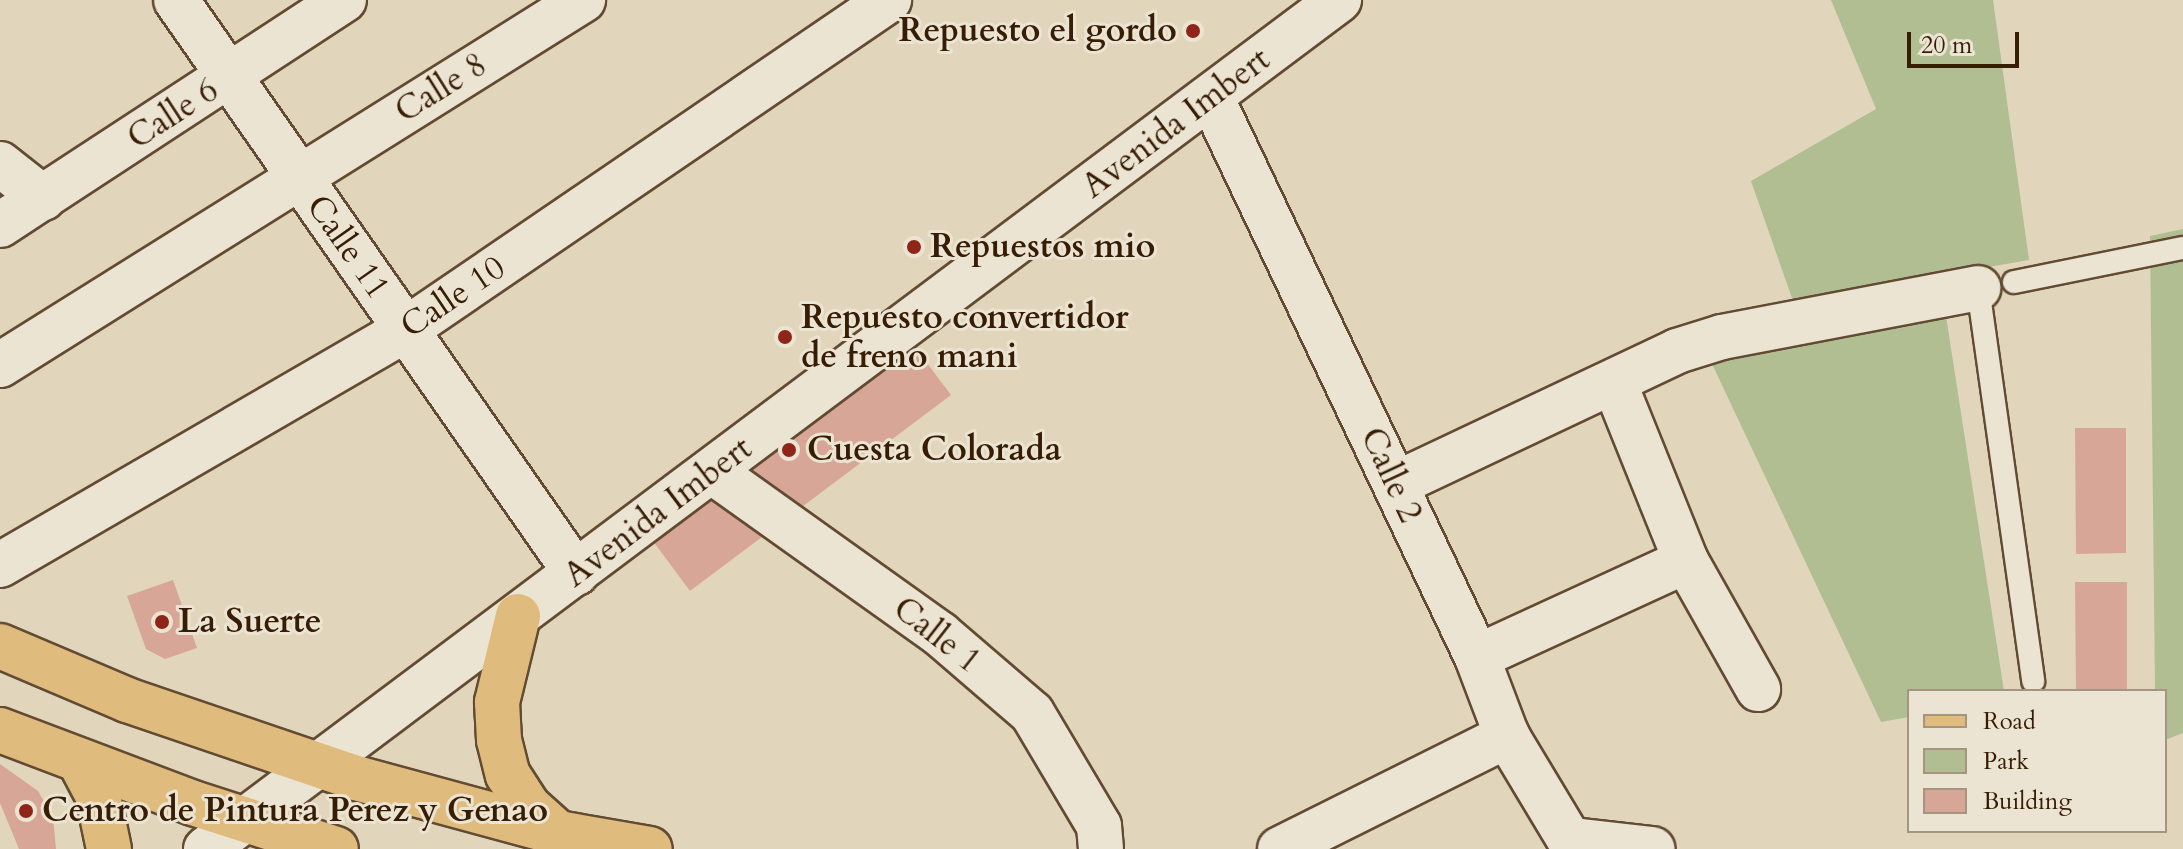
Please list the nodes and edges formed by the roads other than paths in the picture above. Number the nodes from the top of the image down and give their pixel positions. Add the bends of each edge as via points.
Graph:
1 (176, 0) edge
2 (344, 0) edge
3 (583, 0) edge
4 (889, 0) edge
5 (1339, 0) edge
6 (228, 78) junction
7 (1211, 97) junction
8 (0, 164) edge
9 (298, 175) junction
10 (43, 198) junction
11 (0, 225) edge
12 (2183, 248) edge
13 (1996, 285) junction
14 (405, 330) junction
15 (0, 365) edge
16 (1614, 382) junction
17 (713, 472) junction
18 (1396, 484) junction
19 (1686, 561) junction
20 (0, 565) edge
21 (576, 573) junction
22 (518, 616) junction
23 (0, 646) edge
24 (1477, 657) junction
25 (2033, 681) dead end
26 (1758, 689) dead end
27 (0, 730) edge
28 (1507, 736) junction
29 (80, 762) junction
30 (314, 764) junction
31 (244, 821) junction
32 (558, 833) junction
33 (1111, 841) edge
34 (1574, 844) edge
35 (109, 849) edge
36 (206, 849) edge
37 (336, 849) edge
38 (650, 849) edge
39 (1280, 849) edge
40 (1652, 849) edge

1 - 6 street, Calle 11
2 - 6 street, Calle 6
3 - 9 street, Calle 8
4 - 14 street, Calle 10
5 - 7 street, Avenida Imbert
6 - 9 street, Calle 11
6 - 10 street, Calle 6
7 - 17 street, Avenida Imbert
7 - 18 street, Calle 2
8 - 10 street
9 - 14 street, Calle 11
9 - 15 street, Calle 8
10 - 11 street, Calle 6
12 - 13 lane
13 - 16 street via 1722,337 1677,351
13 - 25 lane
14 - 20 street, Calle 10
14 - 21 street, Calle 11
16 - 18 street
16 - 19 street
17 - 21 street, Avenida Imbert
17 - 33 street, Calle 1 via 940,634 1032,713
18 - 24 street, Calle 2
19 - 24 street
19 - 26 street
21 - 22 street, Avenida Imbert
22 - 30 street, Avenida Imbert
22 - 32 main road via 497,702 499,740 508,775 529,807
23 - 30 main road via 127,700
24 - 28 street, Calle 2
27 - 29 main road
28 - 34 street, Calle 2
28 - 39 street
29 - 31 main road
29 - 35 main road via 98,796
30 - 31 street, Avenida Imbert
30 - 32 main road
31 - 36 street, Avenida Imbert
31 - 37 main road
32 - 38 main road
34 - 40 street

